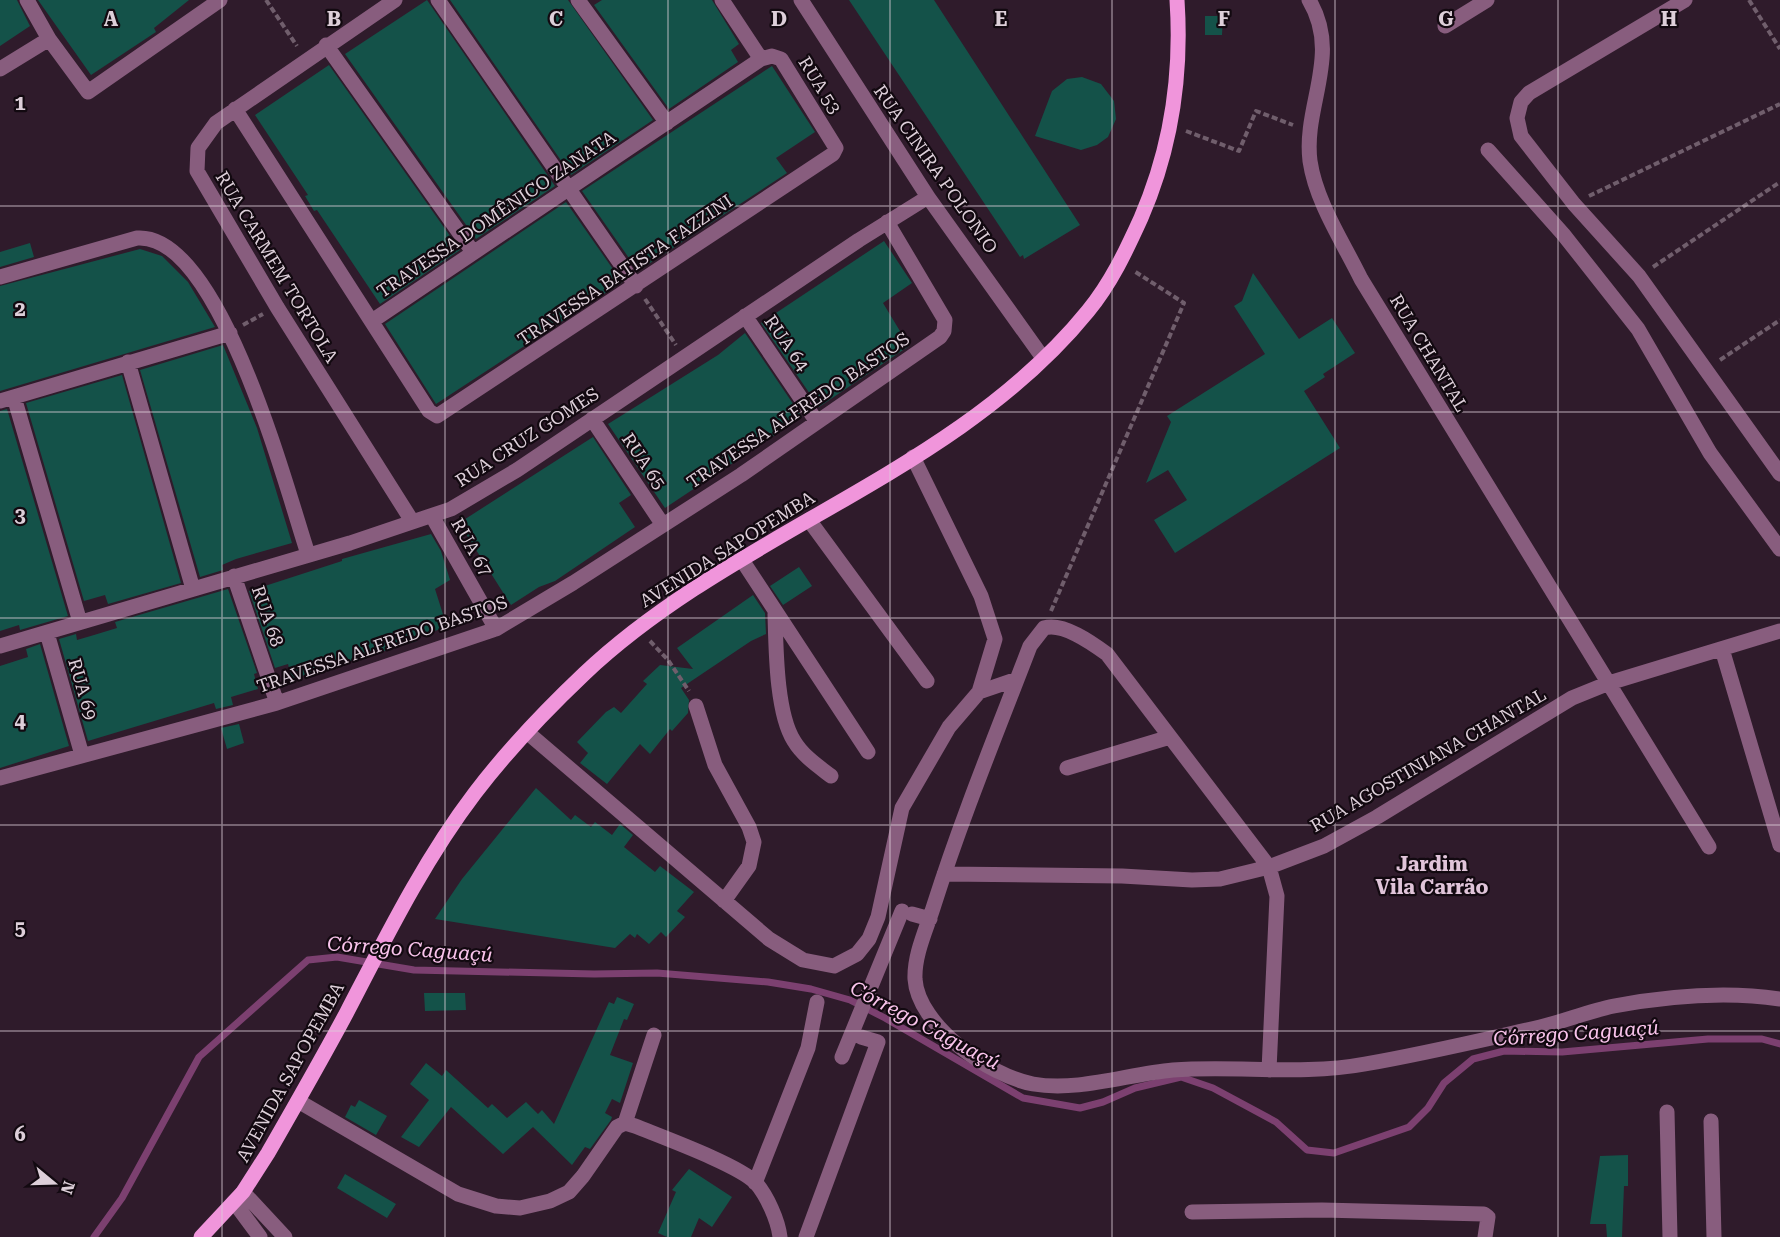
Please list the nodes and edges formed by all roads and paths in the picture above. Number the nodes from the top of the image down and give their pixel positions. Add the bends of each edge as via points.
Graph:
1 (27, 0) edge
2 (220, 0) edge
3 (266, 0) edge
4 (395, 0) edge
5 (438, 0) edge
6 (578, 0) edge
7 (722, 0) edge
8 (801, 0) edge
9 (1177, 0) edge
10 (1309, 0) edge
11 (1487, 0) edge
12 (1685, 0) edge
13 (1749, 0) edge
14 (1445, 26) dead end
15 (49, 39) junction
16 (326, 45) junction
17 (1780, 49) edge
18 (761, 59) junction
19 (306, 60) junction
20 (0, 69) edge
21 (1780, 104) edge
22 (236, 109) junction
23 (666, 123) junction
24 (1170, 126) junction
25 (1310, 131) junction
26 (836, 150) joint
27 (1488, 150) dead end
28 (1780, 182) edge
29 (570, 188) junction
30 (928, 197) junction
31 (1574, 204) junction
32 (887, 222) junction
33 (473, 252) junction
34 (1121, 262) junction
35 (1639, 276) junction
36 (0, 277) edge
37 (636, 286) junction
38 (277, 307) junction
39 (745, 316) junction
40 (1780, 320) edge
41 (372, 321) junction
42 (230, 333) junction
43 (685, 357) junction
44 (1043, 358) junction
45 (128, 362) junction
46 (1707, 369) junction
47 (7, 399) edge
48 (592, 419) junction
49 (817, 422) junction
50 (913, 457) junction
51 (1780, 474) edge
52 (432, 516) junction
53 (809, 520) junction
54 (412, 521) junction
55 (663, 525) junction
56 (1780, 549) edge
57 (308, 554) junction
58 (742, 560) junction
59 (234, 576) junction
60 (193, 589) junction
61 (775, 614) junction
62 (80, 622) junction
63 (496, 628) junction
64 (1044, 628) junction
65 (639, 629) junction
66 (1780, 631) edge
67 (47, 633) junction
68 (0, 646) edge
69 (1722, 649) junction
70 (1017, 679) junction
71 (927, 681) dead end
72 (1609, 683) junction
73 (979, 692) junction
74 (277, 703) junction
75 (696, 706) joint
76 (528, 733) junction
77 (1170, 736) junction
78 (868, 752) dead end
79 (82, 755) junction
80 (1067, 768) dead end
81 (831, 776) dead end
82 (0, 778) edge
83 (1778, 829) edge
84 (1780, 845) edge
85 (1709, 847) dead end
86 (1269, 867) junction
87 (944, 874) junction
88 (724, 901) junction
89 (897, 909) junction
90 (930, 919) junction
91 (1780, 999) edge
92 (818, 1002) dead end
93 (654, 1035) dead end
94 (861, 1037) dead end
95 (808, 1046) junction
96 (823, 1050) dead end
97 (842, 1057) dead end
98 (1269, 1070) junction
99 (298, 1101) junction
100 (1667, 1112) dead end
101 (1711, 1121) dead end
102 (625, 1123) junction
103 (755, 1183) junction
104 (238, 1197) junction
105 (1192, 1212) dead end
106 (201, 1237) edge
107 (260, 1237) edge
108 (285, 1237) edge
109 (780, 1237) edge
110 (806, 1237) edge
111 (1485, 1237) edge
112 (1670, 1237) edge
113 (1714, 1237) edge

1 - 15 street
2 - 15 street via 91,91 83,88
3 - 19 path
4 - 16 street, RUA CARMEM TORTOLA
5 - 29 street
6 - 23 street
7 - 18 street
8 - 30 street, RUA CINIRA POLONIO
9 - 24 main road, AVENIDA SAPOPEMBA via 1177,75
10 - 25 street, RUA CHANTAL via 1318,15 1323,44
11 - 14 street
12 - 31 street via 1529,93 1521,102 1517,118 1521,136
13 - 17 path
15 - 20 street
16 - 19 street, RUA CARMEM TORTOLA
16 - 33 street
18 - 23 street, TRAVESSA DOMÊNICO ZANATA
18 - 26 street, RUA 53 via 781,59
19 - 22 street, RUA CARMEM TORTOLA
21 - 31 path
22 - 38 street, RUA CARMEM TORTOLA via 203,138 198,148 197,171
22 - 41 street, TRAVESSA DOMÊNICO ZANATA
23 - 29 street, TRAVESSA DOMÊNICO ZANATA
24 - 25 path via 1239,151 1256,111
24 - 34 main road, AVENIDA SAPOPEMBA via 1154,189
25 - 72 street, RUA CHANTAL via 1310,161 1316,185 1361,279
26 - 37 street, TRAVESSA BATISTA FAZZINI
27 - 56 street via 1563,234 1638,329 1710,453
28 - 35 path
29 - 33 street, TRAVESSA DOMÊNICO ZANATA
29 - 37 street
30 - 32 street, RUA CRUZ GOMES
30 - 44 street, RUA CINIRA POLONIO
31 - 35 street
32 - 39 street, RUA CRUZ GOMES
32 - 49 street, TRAVESSA ALFREDO BASTOS via 946,326 940,337
33 - 41 street, TRAVESSA DOMÊNICO ZANATA
34 - 44 main road, AVENIDA SAPOPEMBA via 1088,311
34 - 64 path via 1184,303
35 - 46 street
36 - 42 street via 137,238 154,241 174,252 187,266
37 - 41 street, TRAVESSA BATISTA FAZZINI via 442,414 433,414
37 - 43 path
38 - 42 path
38 - 54 street, RUA CARMEM TORTOLA
39 - 43 street, RUA CRUZ GOMES
39 - 49 street, RUA 64
40 - 46 path
42 - 45 street
42 - 57 street via 243,358
43 - 48 street, RUA CRUZ GOMES
44 - 50 main road, AVENIDA SAPOPEMBA via 997,399
45 - 47 street
45 - 60 street
46 - 51 street
47 - 62 street
48 - 52 street, RUA CRUZ GOMES via 485,491
48 - 55 street, RUA 65
49 - 55 street, TRAVESSA ALFREDO BASTOS
50 - 53 main road, AVENIDA SAPOPEMBA
50 - 73 street via 981,596 995,639
52 - 54 street, RUA CRUZ GOMES
52 - 63 street, RUA 67
53 - 58 main road, AVENIDA SAPOPEMBA
53 - 71 street
54 - 57 street, RUA CRUZ GOMES
55 - 63 street, TRAVESSA ALFREDO BASTOS via 523,615
57 - 59 street, RUA CRUZ GOMES
58 - 61 street
58 - 65 main road, AVENIDA SAPOPEMBA
59 - 60 street, RUA CRUZ GOMES
59 - 74 street, RUA 68
60 - 62 street, RUA CRUZ GOMES
61 - 78 street
61 - 81 street via 787,727 794,742
62 - 67 street, RUA CRUZ GOMES
63 - 74 street, TRAVESSA ALFREDO BASTOS
64 - 70 street via 1033,640
64 - 77 street via 1056,626 1107,654
65 - 75 path via 681,677
65 - 76 main road, AVENIDA SAPOPEMBA via 585,672
66 - 69 street, RUA AGOSTINIANA CHANTAL
67 - 68 street, RUA CRUZ GOMES
67 - 79 street, RUA 69
69 - 72 street, RUA AGOSTINIANA CHANTAL
69 - 83 street
70 - 73 street
70 - 87 street
72 - 85 street, RUA CHANTAL
72 - 86 street, RUA AGOSTINIANA CHANTAL via 1572,698 1360,827
73 - 89 street via 949,727 902,808
74 - 79 street, TRAVESSA ALFREDO BASTOS
75 - 88 street via 715,765 754,842 748,866
76 - 88 street
76 - 99 main road, AVENIDA SAPOPEMBA via 476,792 427,865
77 - 80 street
77 - 86 street
79 - 82 street, TRAVESSA ALFREDO BASTOS
83 - 84 street
86 - 87 street, RUA AGOSTINIANA CHANTAL via 1220,879 1192,880
86 - 98 street via 1277,896
87 - 90 street
88 - 89 street via 769,939 802,960 834,966 857,954
89 - 90 street
89 - 97 street
90 - 98 street via 915,965 919,998 933,1019 967,1053 999,1073 1032,1084 1061,1086 1184,1069
91 - 98 street via 1697,996 1614,1006 1543,1026 1365,1064 1332,1070
92 - 95 street
93 - 102 street
94 - 110 street via 878,1042
95 - 96 street
95 - 103 street
99 - 102 street via 458,1194 496,1206 520,1208 569,1192 617,1127
99 - 104 main road, AVENIDA SAPOPEMBA
100 - 112 street
101 - 113 street
102 - 103 street via 744,1174
103 - 109 street via 779,1226
104 - 106 main road, AVENIDA SAPOPEMBA
104 - 107 street
104 - 108 street
105 - 111 street via 1484,1214 1488,1217

